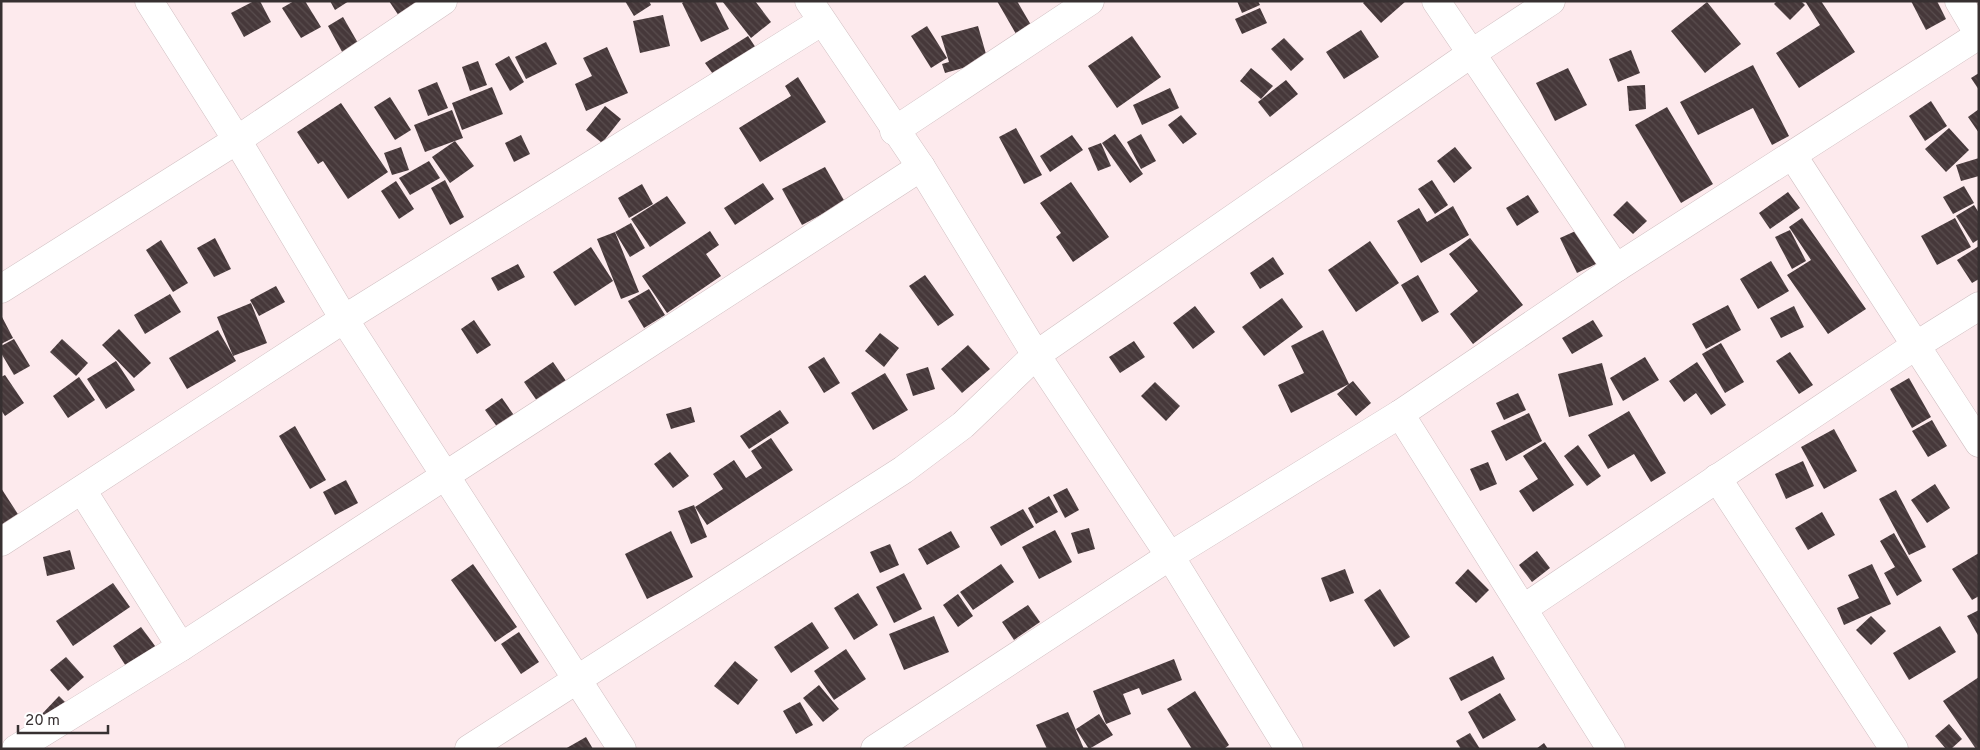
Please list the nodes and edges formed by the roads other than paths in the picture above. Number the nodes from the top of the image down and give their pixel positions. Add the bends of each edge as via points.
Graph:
1 (149, 1) edge
2 (443, 1) edge
3 (1090, 1) edge
4 (1436, 1) edge
5 (1551, 1) edge
6 (1958, 1) edge
7 (815, 12) edge
8 (1979, 35) edge
9 (1472, 53) junction
10 (894, 131) junction
11 (238, 140) junction
12 (1793, 156) junction
13 (921, 167) junction
14 (1616, 268) junction
15 (1, 289) edge
16 (1979, 306) edge
17 (344, 320) junction
18 (1915, 346) junction
19 (1036, 355) junction
20 (1400, 414) junction
21 (1979, 444) edge
22 (444, 477) junction
23 (1717, 478) junction
24 (82, 490) junction
25 (1, 542) edge
26 (1170, 556) junction
27 (1524, 608) junction
28 (181, 647) junction
29 (576, 681) junction
30 (1287, 748) edge
31 (16, 749) edge
32 (469, 749) edge
33 (622, 749) edge
34 (875, 749) edge
35 (1612, 749) edge
36 (1894, 749) edge

1 - 11 street
2 - 11 street
3 - 10 street
4 - 9 street
5 - 9 street
6 - 8 street
7 - 10 street
7 - 17 street
8 - 12 street
9 - 14 street
9 - 19 street
10 - 13 street
11 - 15 street
11 - 17 street
12 - 14 street
12 - 18 street
13 - 19 street
13 - 22 street
14 - 20 street
16 - 18 street
17 - 22 street
17 - 24 street
18 - 21 street
18 - 23 street
19 - 26 street
19 - 29 street via 963,425 903,470
20 - 26 street
20 - 27 street
22 - 28 street
22 - 29 street
23 - 27 street
23 - 36 street
24 - 25 street
24 - 28 street
26 - 30 street
26 - 34 street
27 - 35 street
28 - 31 street
29 - 32 street
29 - 33 street

